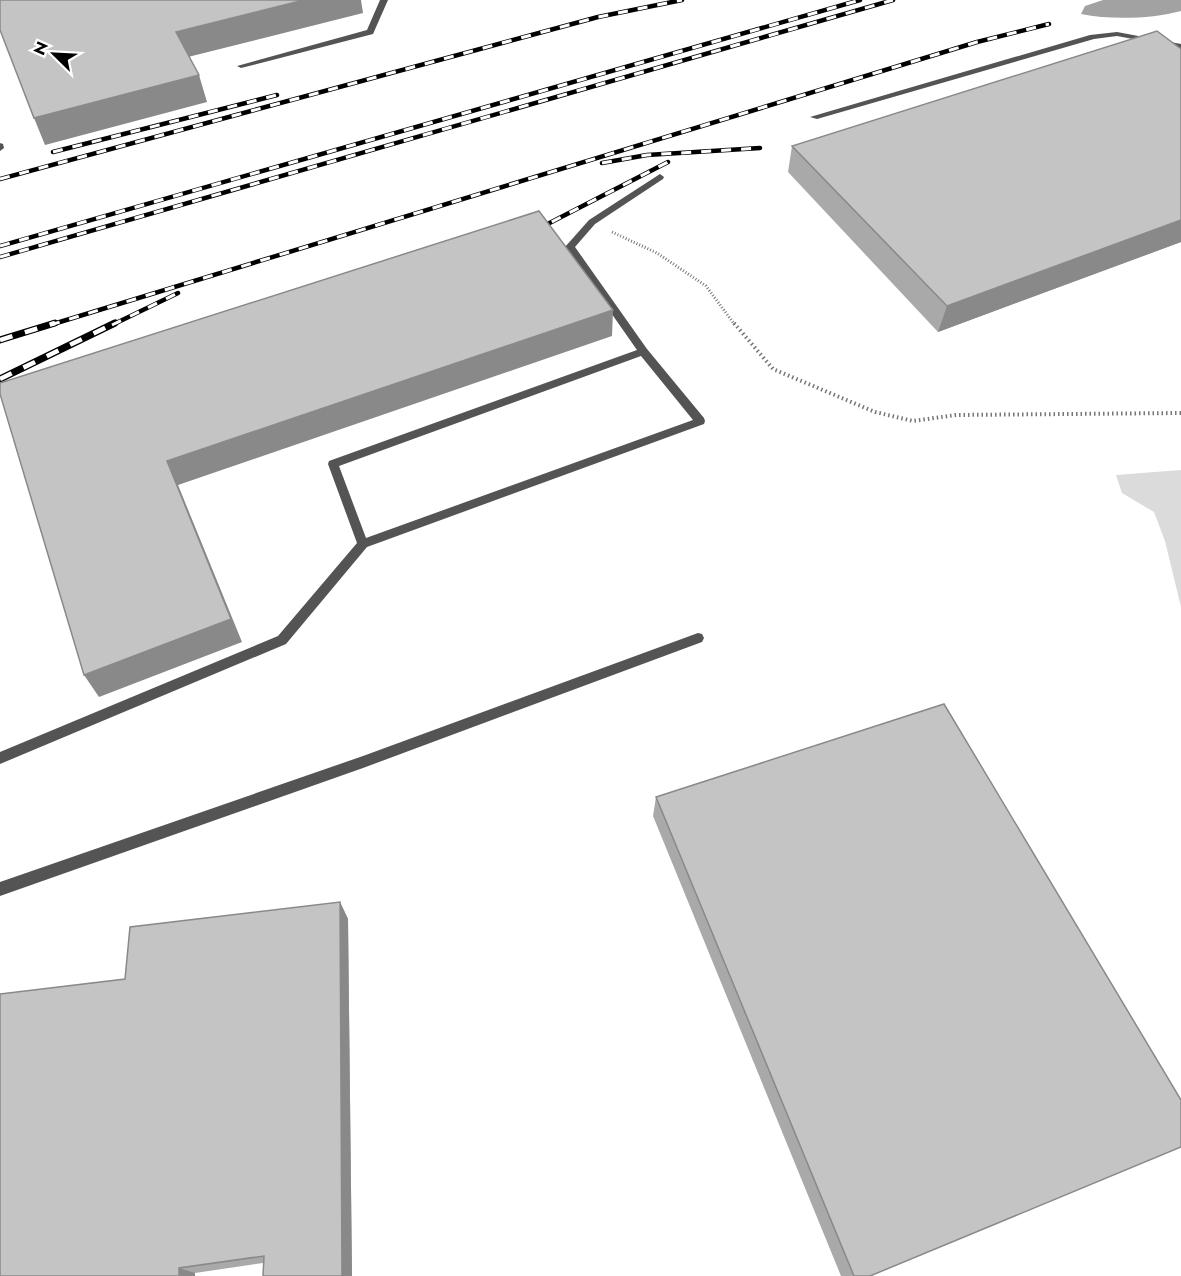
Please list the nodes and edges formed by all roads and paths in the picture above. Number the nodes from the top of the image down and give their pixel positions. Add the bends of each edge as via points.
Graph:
1 (384, 0) edge
2 (1181, 46) edge
3 (241, 66) dead end
4 (814, 117) dead end
5 (660, 177) dead end
6 (592, 222) junction
7 (644, 351) junction
8 (1181, 412) edge
9 (363, 544) junction
10 (698, 638) dead end
11 (0, 758) edge
12 (0, 889) edge

1 - 3 lane via 370,32
2 - 4 lane via 1118,34 1093,37
5 - 6 lane
6 - 7 lane via 570,247
6 - 8 path via 657,253 706,286 772,369 875,412 913,421 956,415
7 - 9 lane via 333,464
7 - 9 lane via 700,421
9 - 11 lane via 282,640
10 - 12 lane via 363,762

